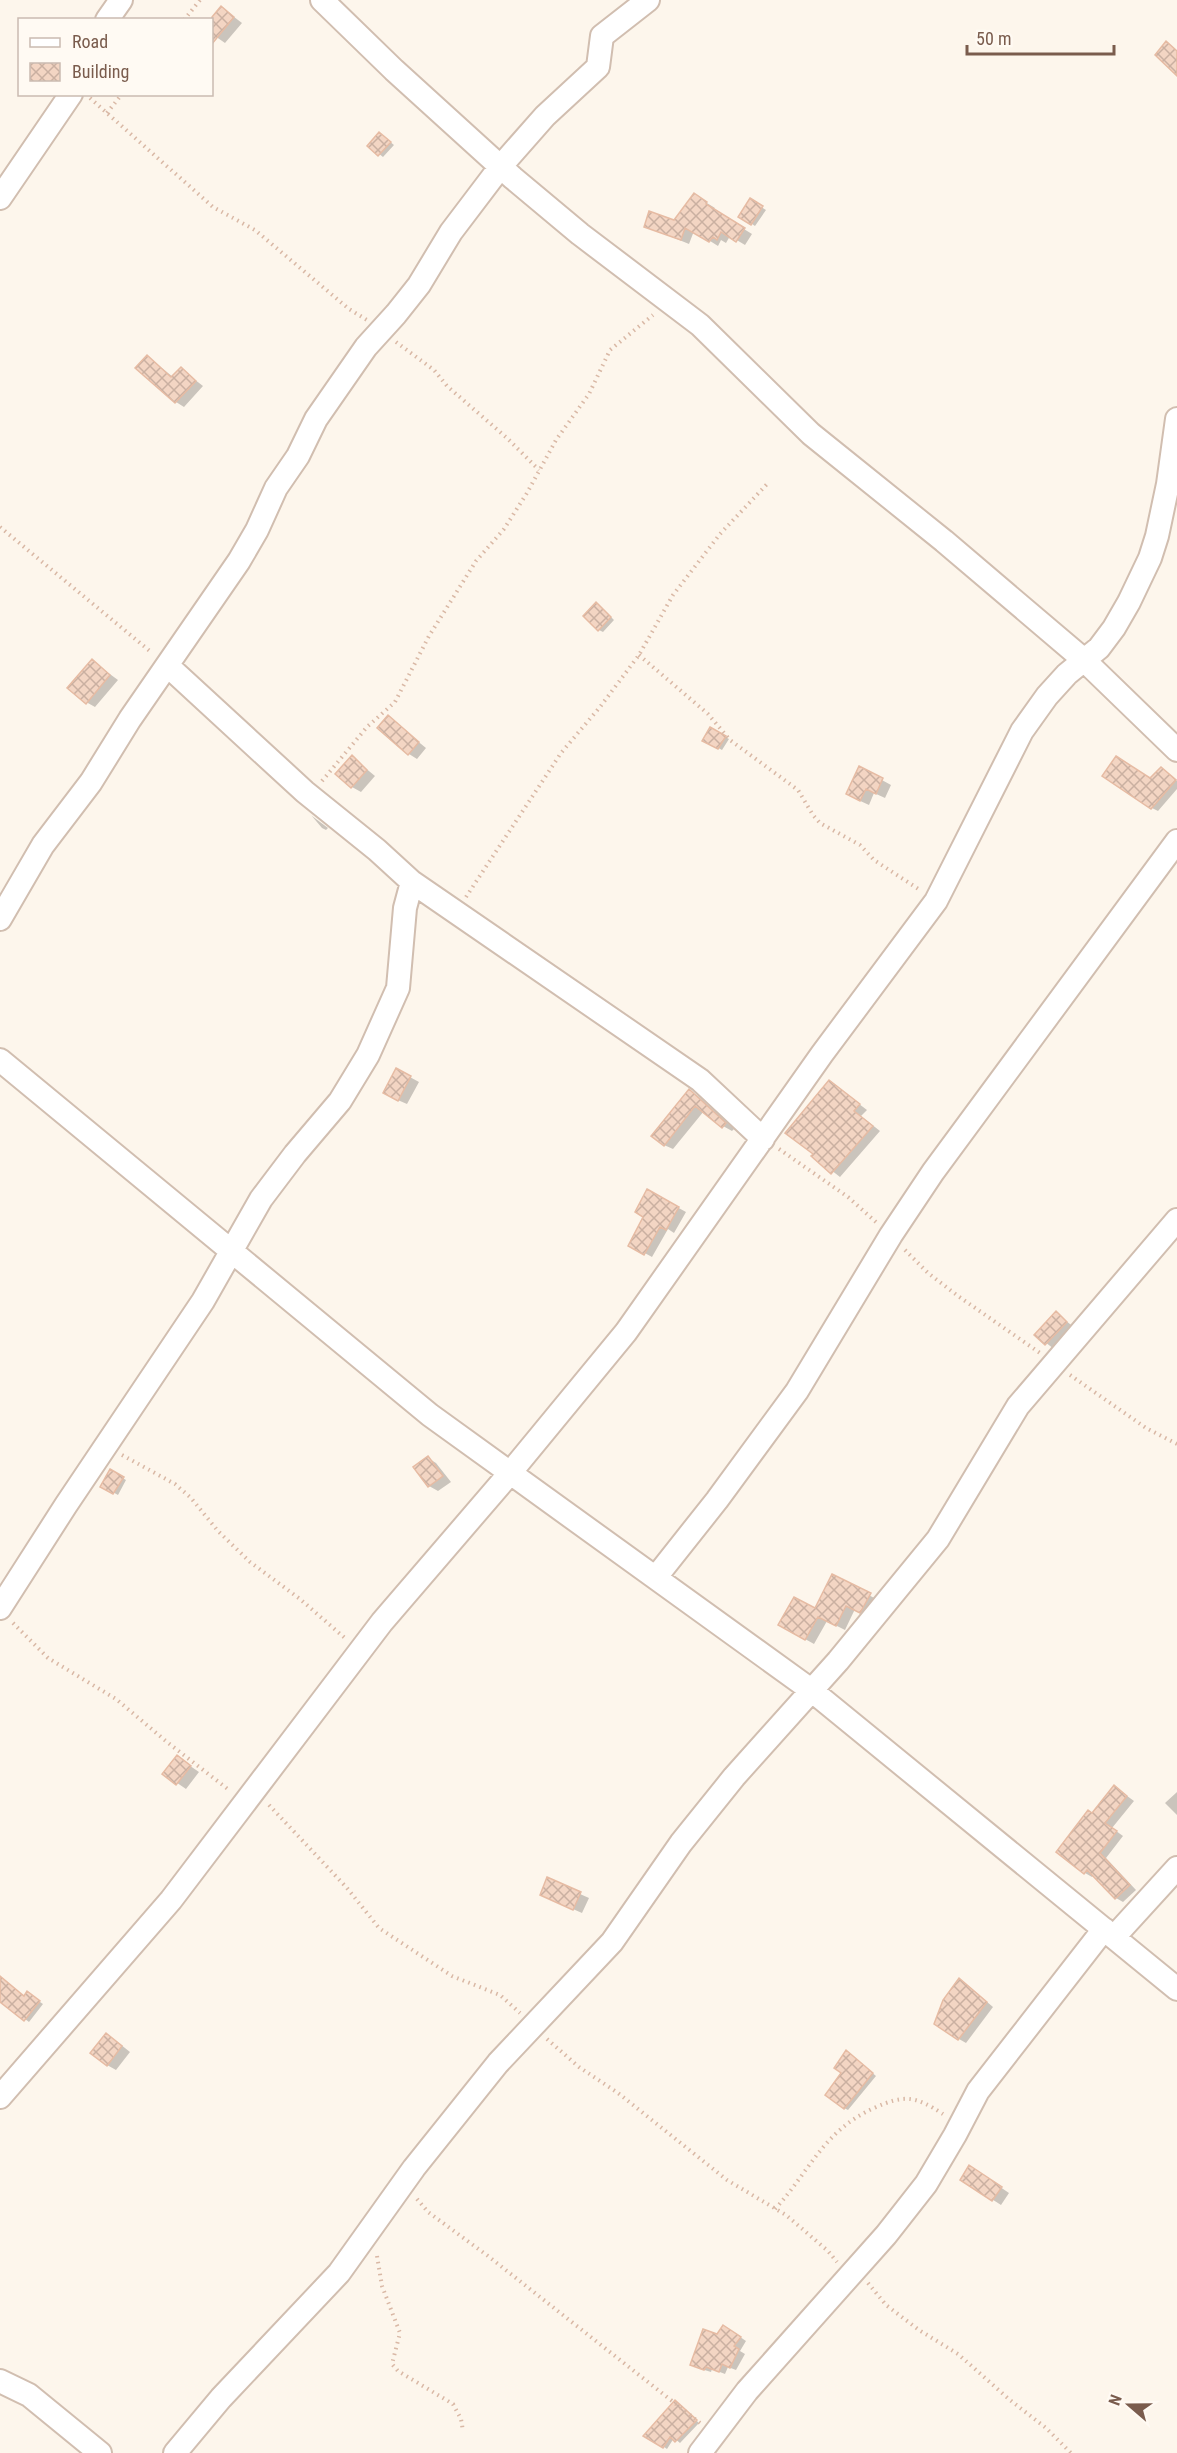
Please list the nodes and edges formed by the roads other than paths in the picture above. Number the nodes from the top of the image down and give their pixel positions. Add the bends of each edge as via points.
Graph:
1 (122, 0) edge
2 (322, 0) edge
3 (648, 0) edge
4 (108, 18) edge
5 (70, 96) edge
6 (501, 166) junction
7 (0, 198) edge
8 (1177, 419) edge
9 (1084, 660) junction
10 (168, 666) junction
11 (1177, 750) edge
12 (1177, 841) edge
13 (412, 882) junction
14 (0, 919) edge
15 (0, 1060) edge
16 (763, 1139) junction
17 (1177, 1220) edge
18 (230, 1251) junction
19 (510, 1473) junction
20 (656, 1577) junction
21 (4, 1613) edge
22 (811, 1690) junction
23 (1177, 1868) edge
24 (1109, 1933) junction
25 (1177, 1989) edge
26 (0, 2097) edge
27 (0, 2381) edge
28 (706, 2445) edge
29 (100, 2453) edge
30 (175, 2453) edge

1 - 4 street
2 - 6 street
3 - 6 street via 602,36 598,67 545,116
5 - 7 street
6 - 9 street via 580,234 700,325 811,434
6 - 10 street via 451,232 419,285 366,347 316,419 239,561
8 - 9 street via 1168,484 1149,558 1114,628
9 - 11 street
9 - 16 street via 1047,696 1022,731 936,901
10 - 13 street
10 - 14 street via 91,782 43,845
12 - 20 street via 933,1172 797,1391
13 - 16 street via 700,1080
13 - 18 street via 405,908 398,988 368,1055 340,1101 261,1199
15 - 18 street
16 - 19 street via 626,1332
17 - 22 street via 1018,1406 938,1539
18 - 19 street via 430,1415
18 - 21 street via 203,1301 106,1446
19 - 20 street
19 - 26 street via 382,1622 171,1900
20 - 22 street
22 - 24 street
22 - 30 street via 681,1843 612,1942 498,2063 403,2183 339,2273 221,2398
23 - 24 street
24 - 25 street
24 - 28 street via 978,2091 926,2184 747,2391
27 - 29 street via 29,2395

